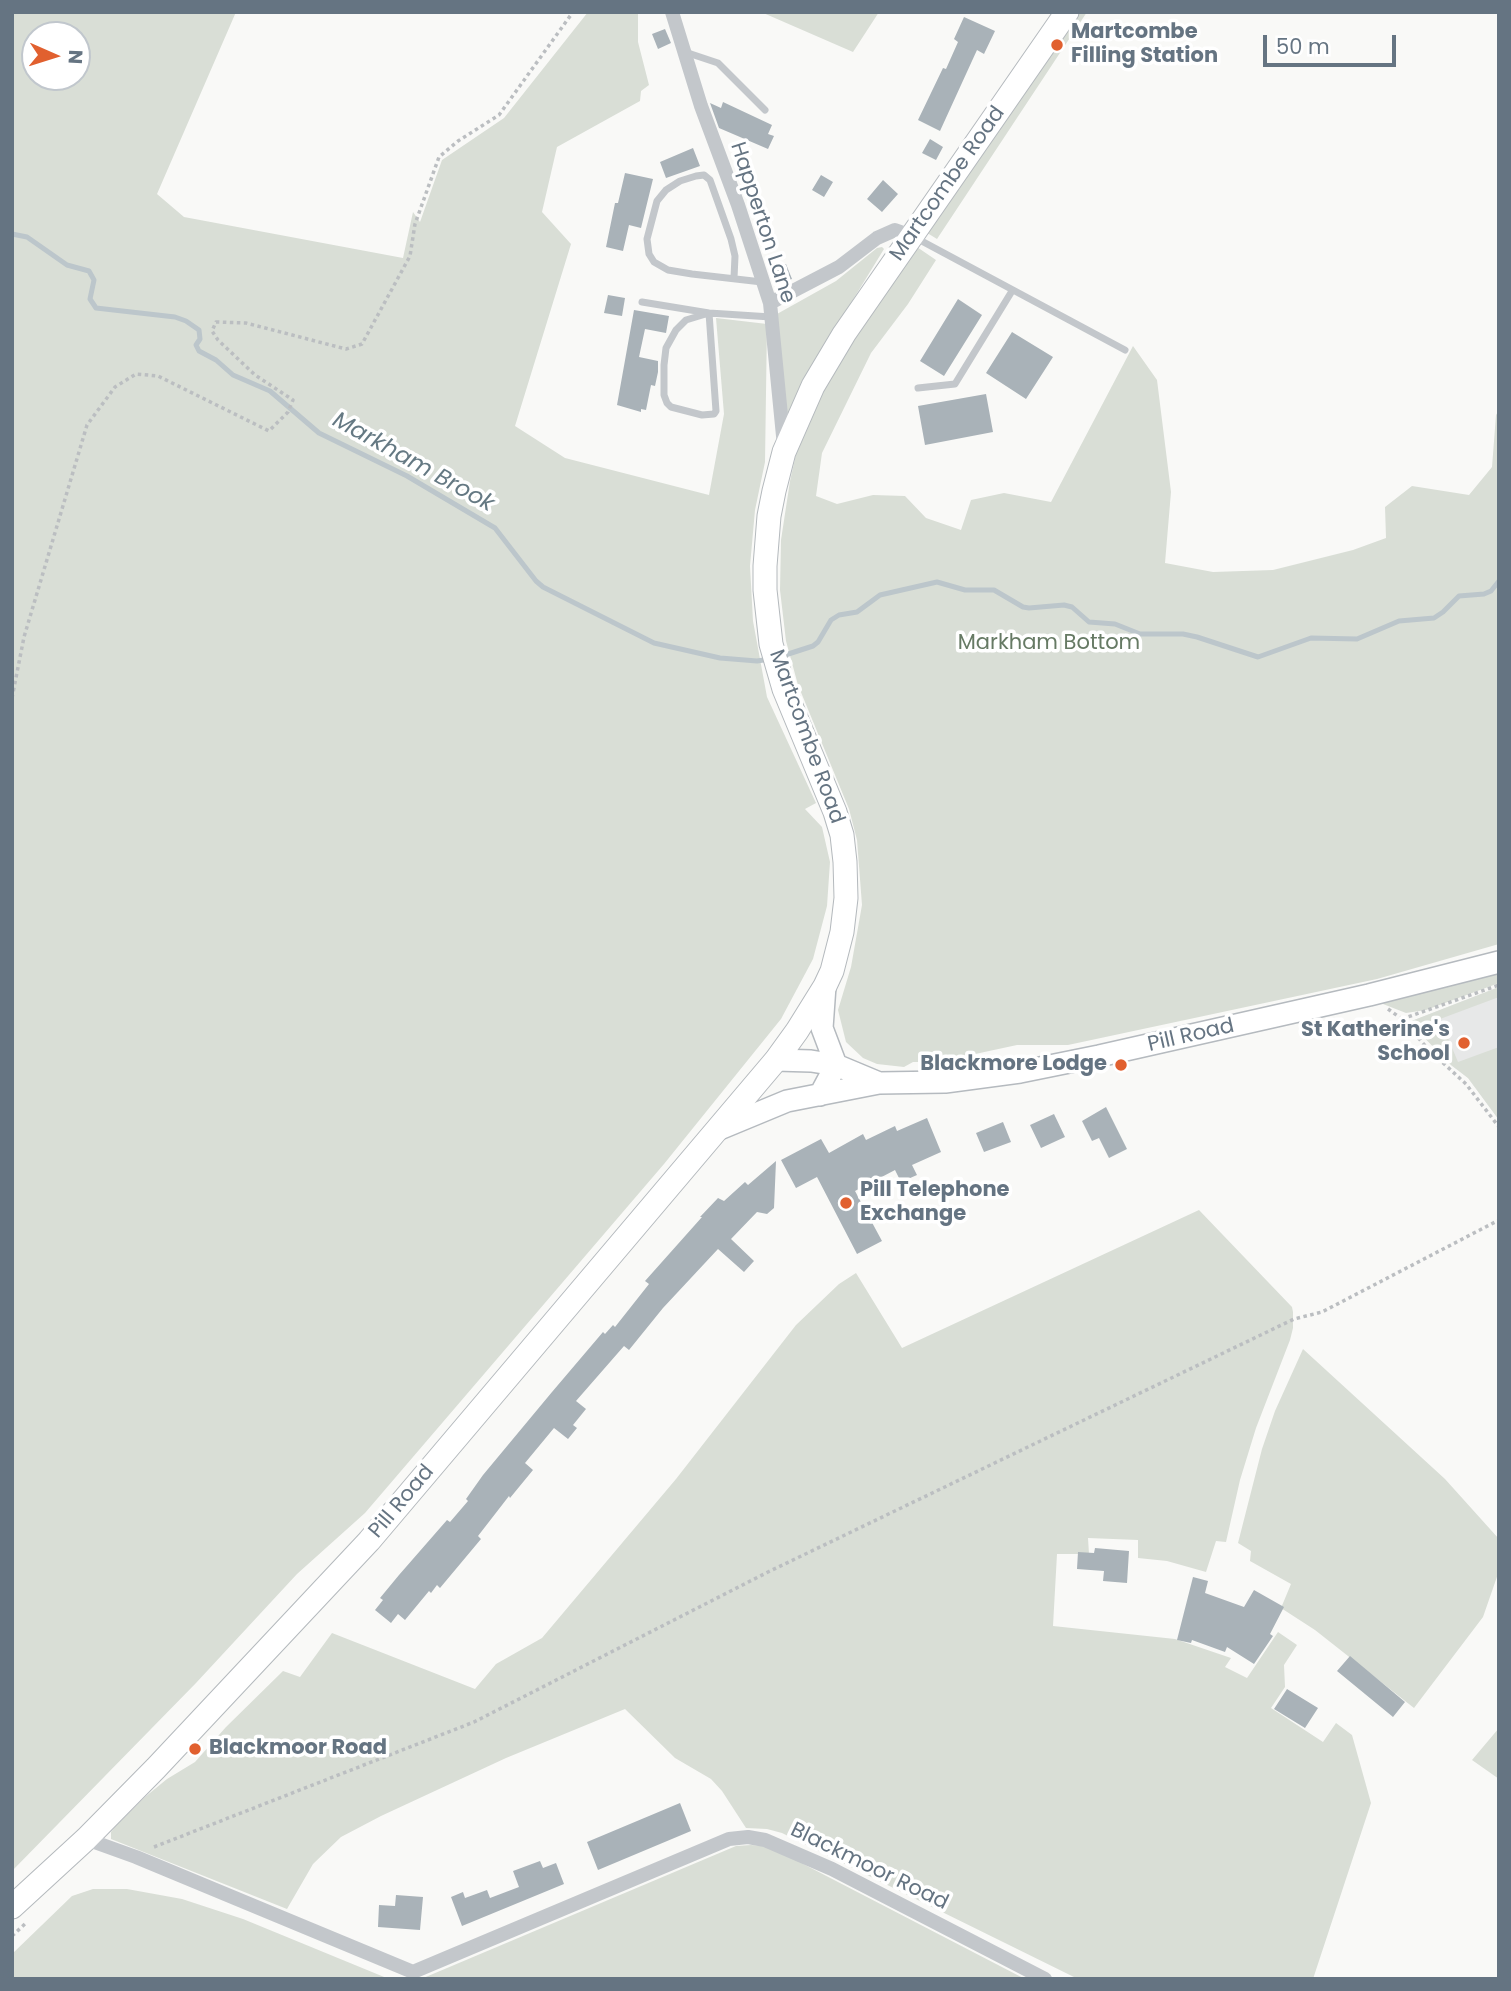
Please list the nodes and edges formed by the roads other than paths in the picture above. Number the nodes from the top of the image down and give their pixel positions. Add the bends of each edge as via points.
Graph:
1 (672, 12) edge
2 (1067, 12) edge
3 (684, 52) junction
4 (765, 110) dead end
5 (912, 236) junction
6 (734, 278) junction
7 (763, 282) junction
8 (1012, 291) junction
9 (642, 302) dead end
10 (770, 310) junction
11 (709, 313) junction
12 (1125, 350) dead end
13 (918, 388) dead end
14 (784, 452) junction
15 (1499, 962) edge
16 (825, 986) junction
17 (836, 1065) junction
18 (769, 1068) junction
19 (879, 1083) junction
20 (820, 1095) junction
21 (787, 1101) junction
22 (716, 1130) junction
23 (86, 1839) junction
24 (12, 1907) edge
25 (1045, 1979) edge

1 - 3 street, Happerton Lane
2 - 5 main road, Martcombe Road
3 - 4 lane via 718,63
3 - 7 street, Happerton Lane
5 - 8 lane
5 - 10 street via 895,230 877,238
5 - 14 main road, Martcombe Road via 813,386
6 - 6 lane via 668,270 654,262 648,239 657,201 666,190 696,176 710,180 731,239
6 - 7 lane
7 - 10 street, Happerton Lane
8 - 12 lane
8 - 13 lane via 956,384
9 - 11 lane
10 - 11 lane
10 - 14 street, Happerton Lane
11 - 11 lane via 716,411 702,415 667,404 664,365 669,338 687,320
14 - 16 main road, Martcombe Road via 770,512 765,590 771,644 784,690 842,835 846,898 838,952
15 - 19 street, Pill Road via 1020,1072 944,1082
16 - 17 street via 822,1028
16 - 18 main road, Martcombe Road
17 - 18 street, Pill Road via 811,1061
17 - 19 street, Pill Road
17 - 20 street
18 - 21 street via 776,1094
18 - 22 main road, Martcombe Road
19 - 20 street, Pill Road
20 - 21 street, Pill Road
21 - 22 street, Pill Road
22 - 23 main road, Pill Road via 369,1541
23 - 24 main road, Pill Road
23 - 25 street, Blackmoor Road via 413,1972 729,1839 748,1837 832,1869

